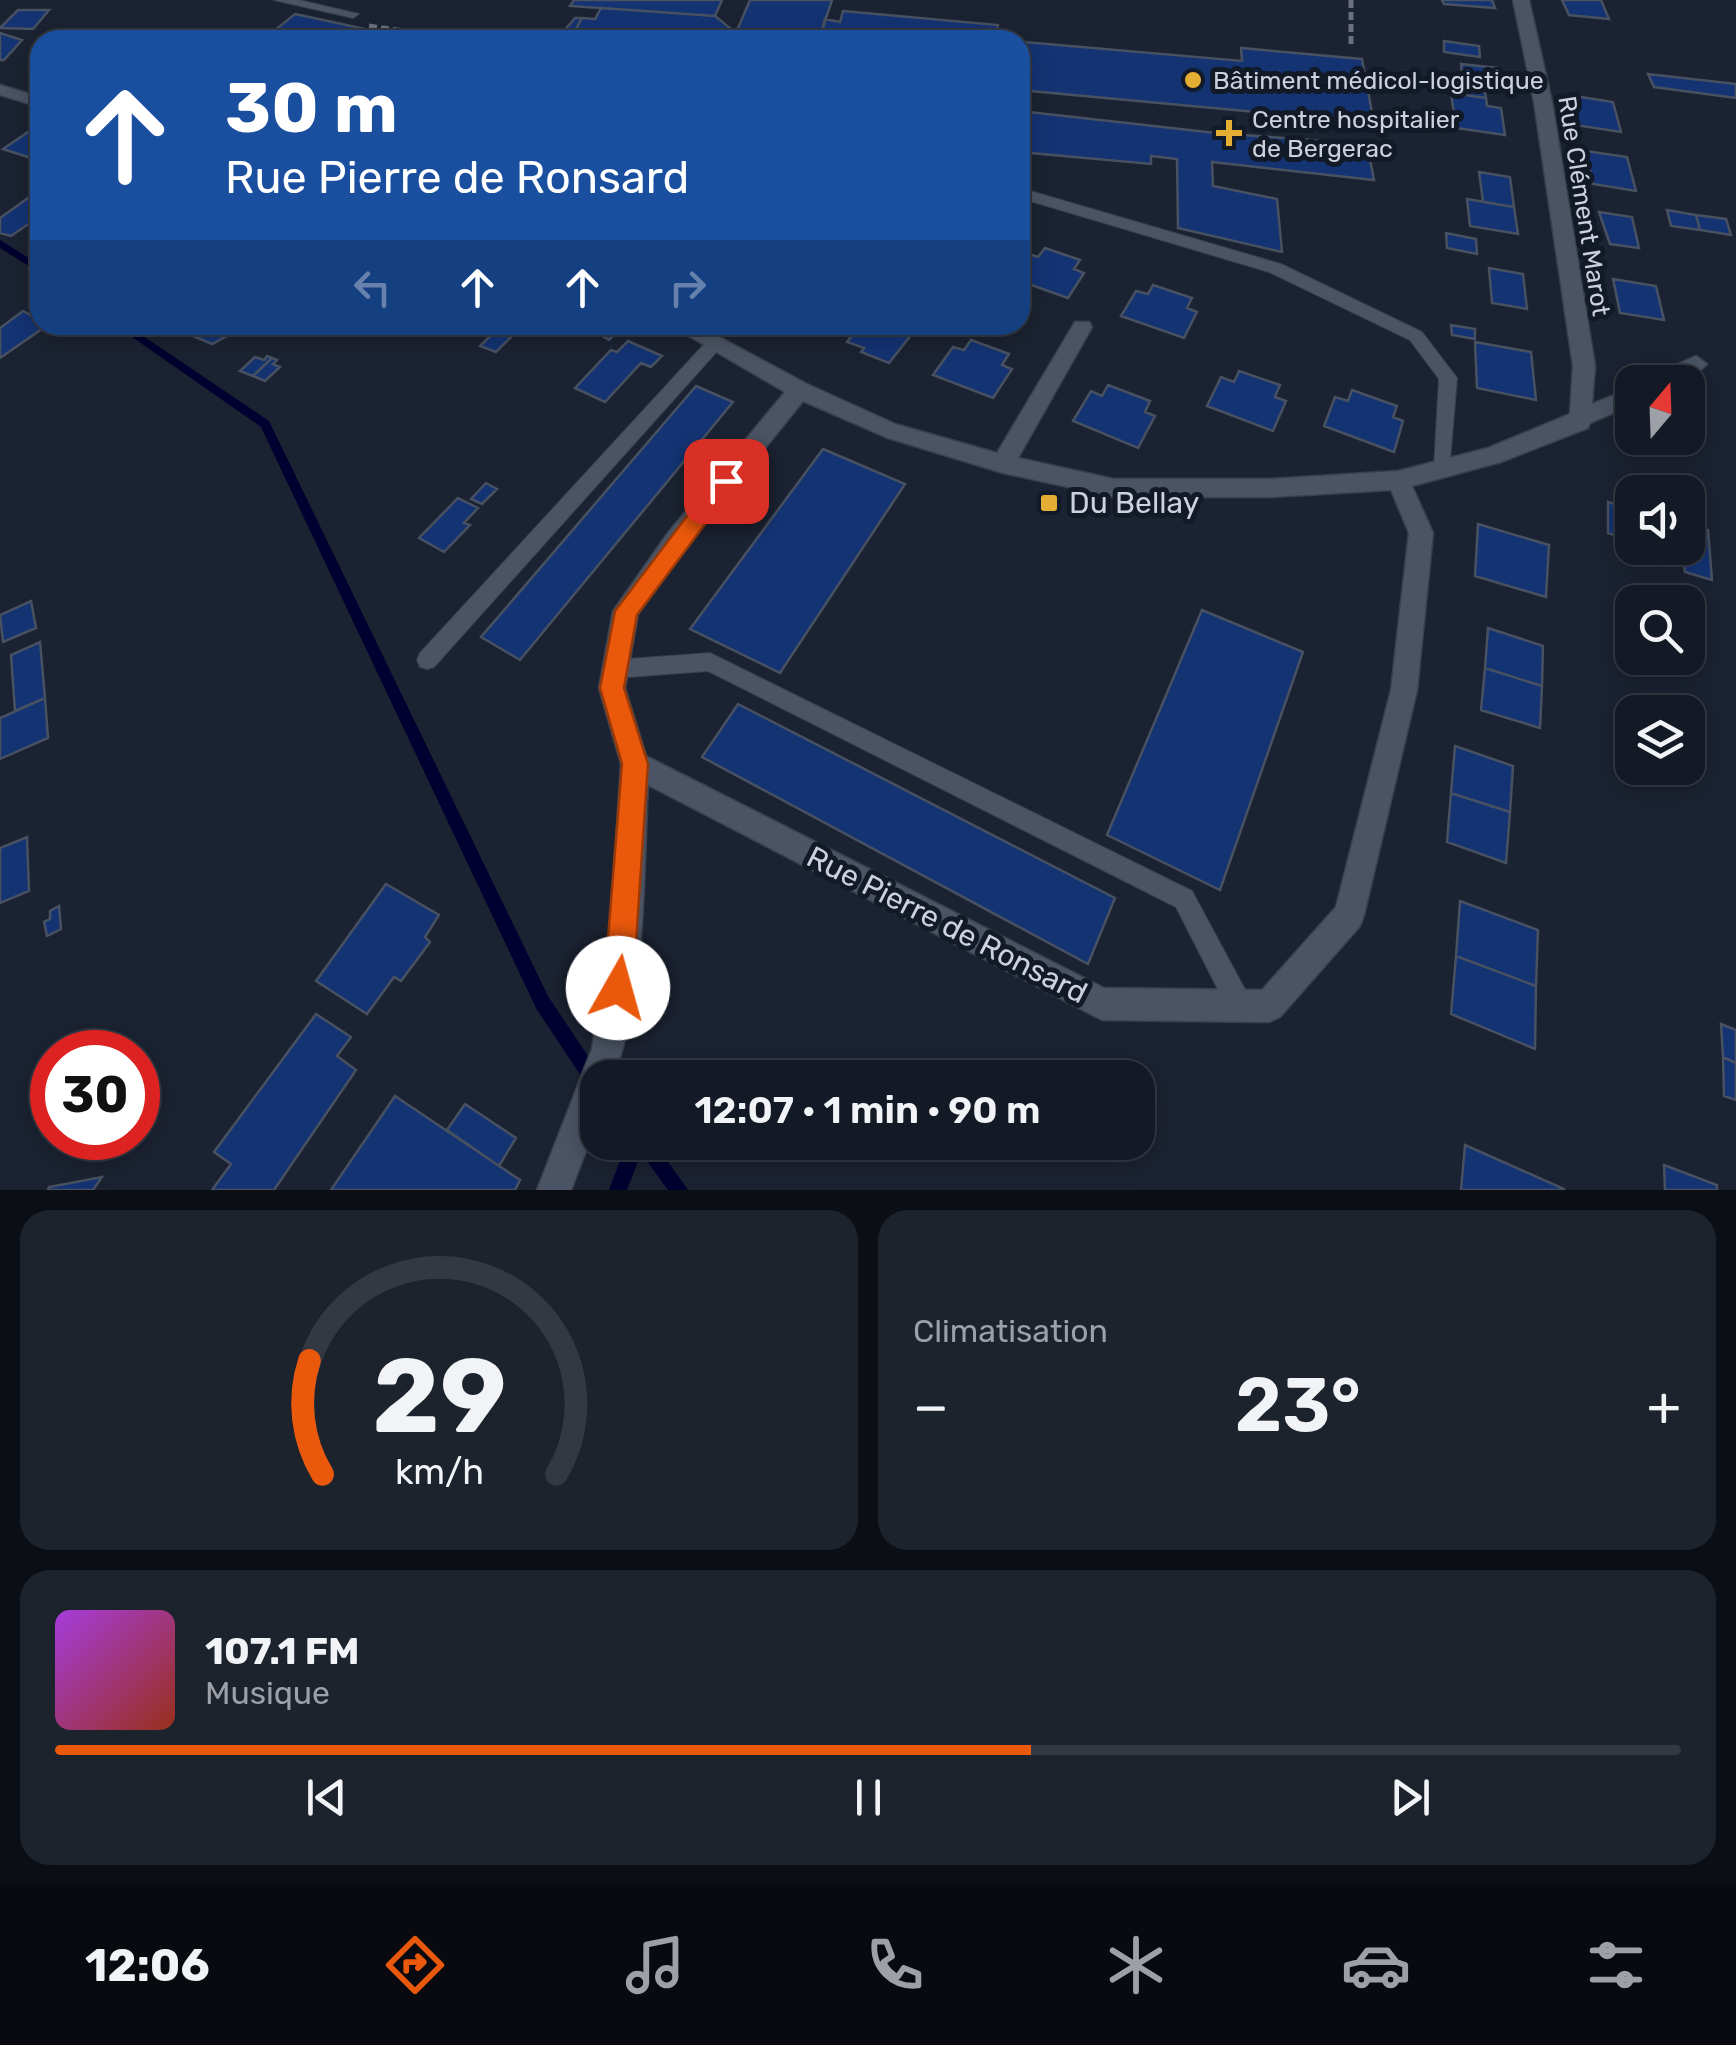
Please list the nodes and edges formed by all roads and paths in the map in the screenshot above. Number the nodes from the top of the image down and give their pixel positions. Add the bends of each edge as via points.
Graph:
1 (280, 0) edge
2 (1352, 0) edge
3 (1522, 0) edge
4 (352, 14) dead end
5 (1351, 46) dead end
6 (0, 90) edge
7 (30, 99) edge
8 (1030, 197) edge
9 (1082, 327) dead end
10 (698, 335) edge
11 (714, 344) junction
12 (799, 390) junction
13 (1615, 404) edge
14 (1580, 422) junction
15 (1002, 464) junction
16 (1443, 468) junction
17 (1398, 480) junction
18 (427, 660) dead end
19 (616, 668) junction
20 (635, 764) junction
21 (1240, 1006) junction
22 (554, 1190) edge

1 - 4 lane
2 - 5 path
3 - 14 street, Rue Clément Marot via 1584,366
6 - 7 street
8 - 16 lane via 1274,268 1416,336 1448,378
9 - 15 street
10 - 11 street
11 - 12 street
11 - 18 lane
12 - 15 street via 888,430
12 - 19 street via 626,611
13 - 14 street
14 - 16 street
15 - 17 street via 1114,488
16 - 17 street
17 - 21 street, Rue Pierre de Ronsard via 1421,533 1404,690 1349,915 1270,1006
19 - 20 street via 612,688
19 - 21 lane via 710,662 1184,899
20 - 21 street, Rue Pierre de Ronsard via 1102,1004
20 - 22 street via 625,935 608,1049

